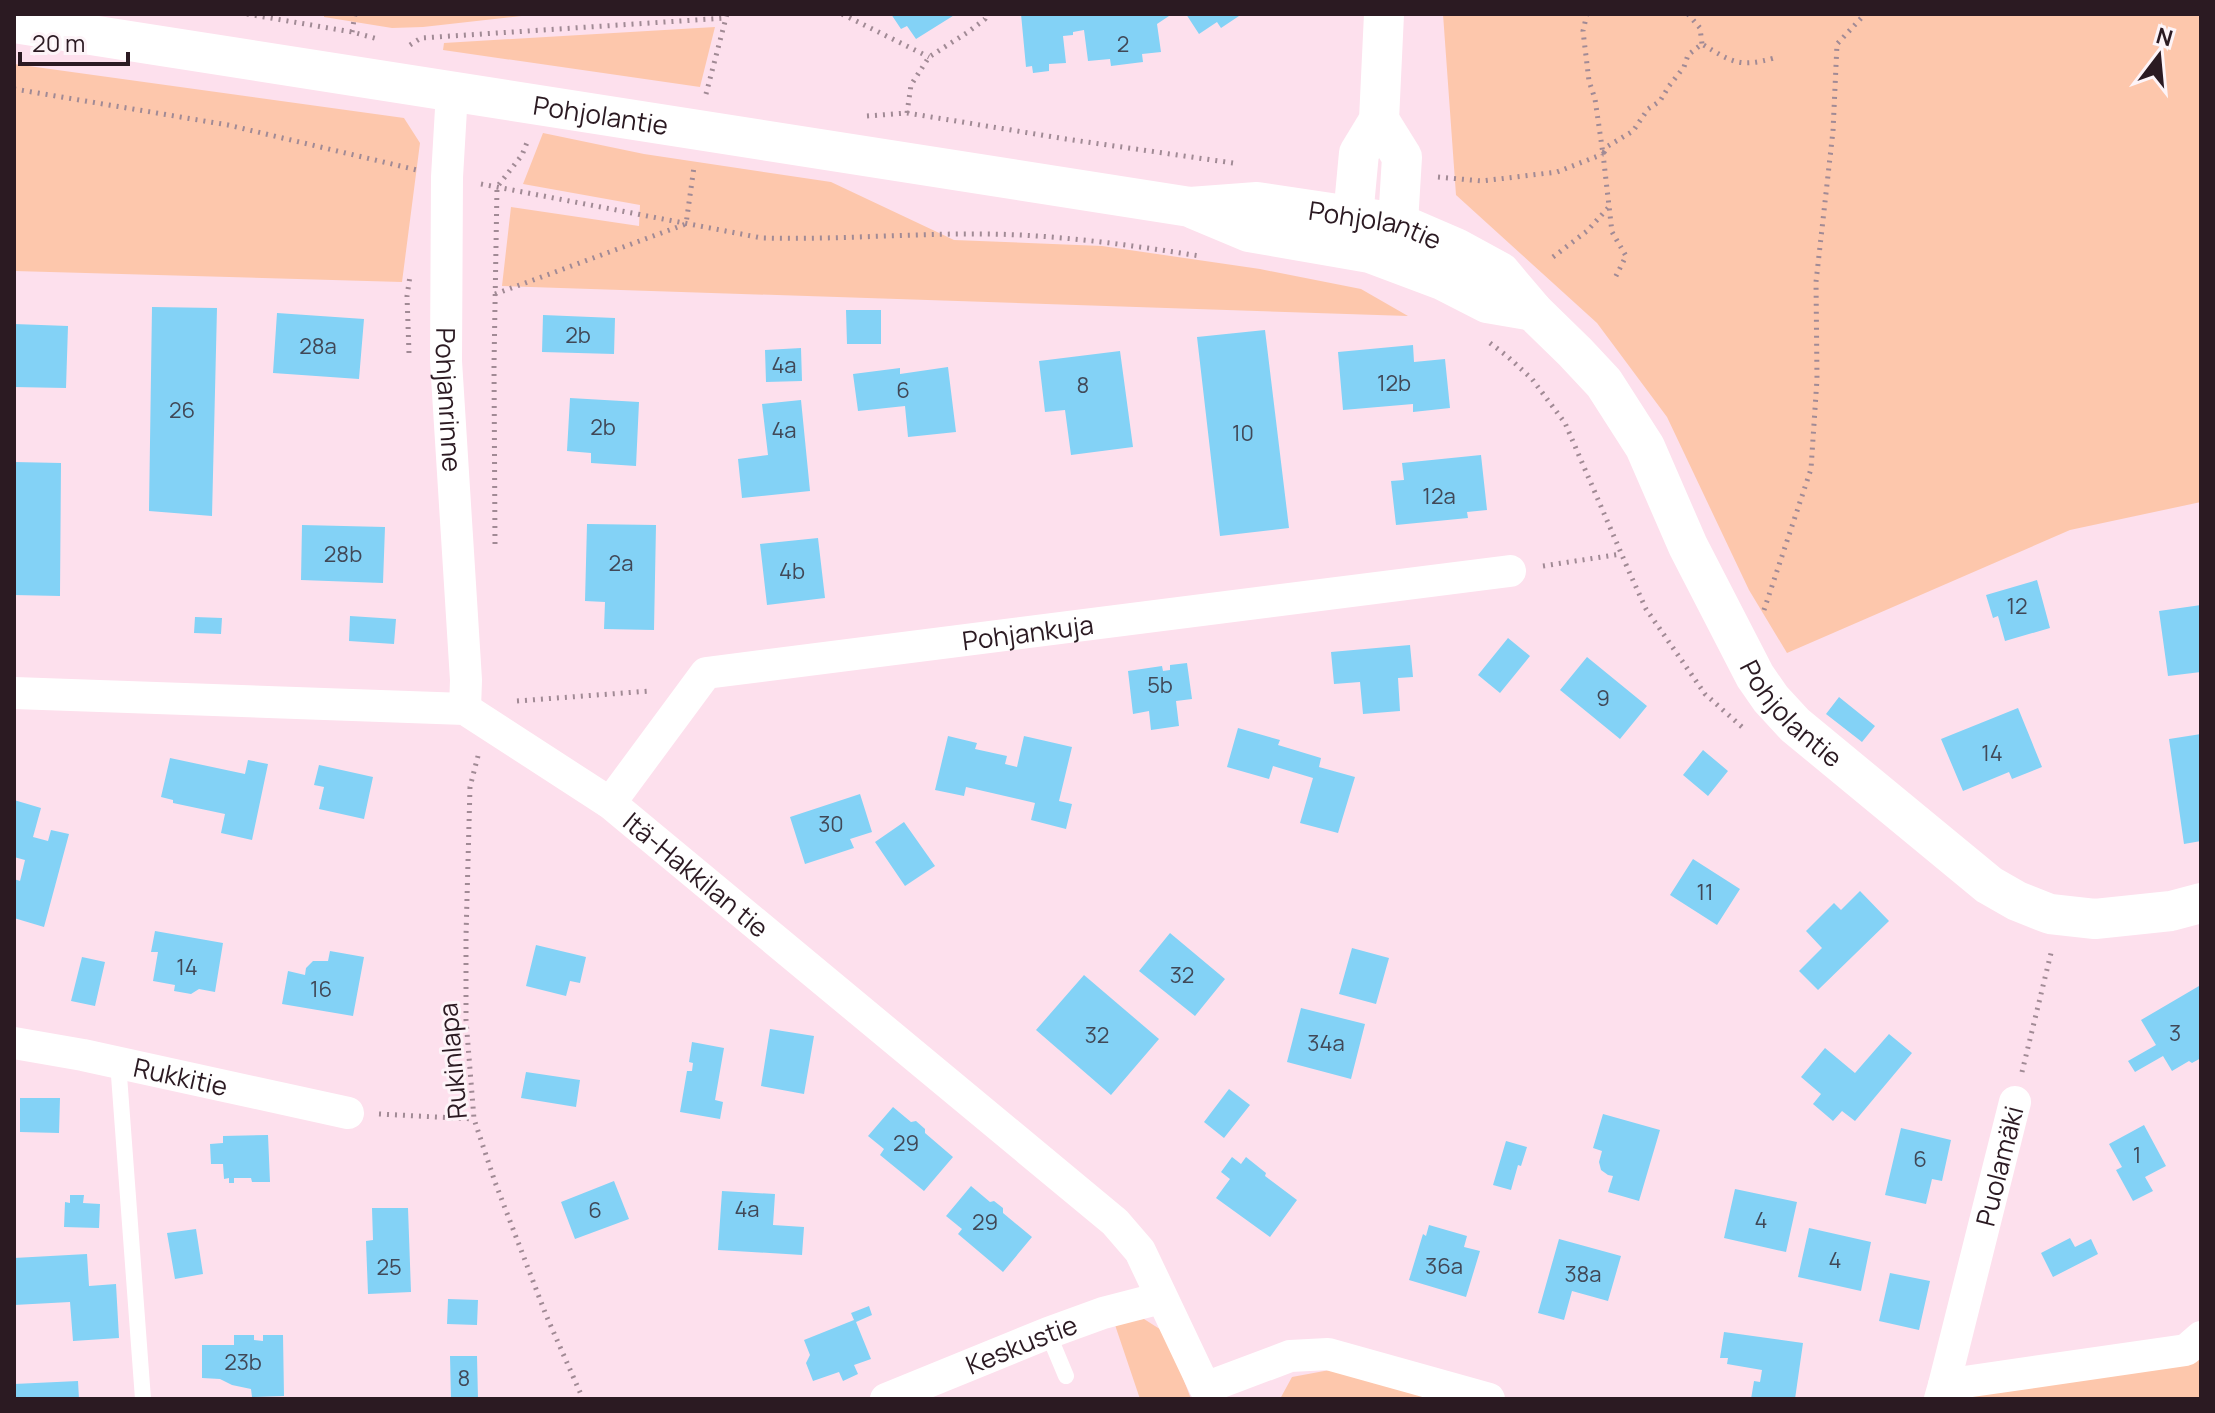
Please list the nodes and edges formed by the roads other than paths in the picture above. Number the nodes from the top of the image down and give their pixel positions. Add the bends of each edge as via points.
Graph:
1 (1384, 14) edge
2 (14, 23) edge
3 (452, 92) junction
4 (1379, 120) junction
5 (1190, 207) junction
6 (1353, 217) junction
7 (1398, 223) junction
8 (1370, 253) junction
9 (1533, 311) junction
10 (1510, 571) road end
11 (14, 693) edge
12 (465, 709) junction
13 (610, 803) junction
14 (2201, 903) edge
15 (14, 1043) edge
16 (118, 1062) junction
17 (2015, 1102) road end
18 (348, 1113) road end
19 (1161, 1298) junction
20 (1048, 1333) junction
21 (2201, 1337) edge
22 (1066, 1376) dead end
23 (1942, 1392) edge
24 (1207, 1394) edge
25 (143, 1399) edge
26 (886, 1399) edge
27 (1489, 1399) edge

1 - 4 street
2 - 3 street, Pohjolantie
3 - 5 street, Pohjolantie
3 - 12 street, Pohjanrinne via 446,361
4 - 6 street via 1359,153
4 - 7 street via 1402,157
5 - 6 street, Pohjolantie via 1257,202
5 - 8 street, Pohjolantie via 1249,232
6 - 7 street, Pohjolantie
6 - 8 street
7 - 8 street
7 - 9 street, Pohjolantie via 1500,272
8 - 9 street, Pohjolantie via 1487,303
9 - 14 street, Pohjolantie via 1604,383 1645,447 1688,546 1755,676 1795,725 1989,885 2017,901 2050,914 2095,919
10 - 13 street, Pohjankuja via 706,673
11 - 12 street
12 - 13 street, Itä-Hakkilan tie
13 - 19 street, Itä-Hakkilan tie via 1115,1222 1140,1251
15 - 16 street, Rukkitie
16 - 18 street, Rukkitie
16 - 25 lane
17 - 23 street, Puolamäki
19 - 20 street, Keskustie
19 - 24 street, Itä-Hakkilan tie
20 - 22 lane
20 - 26 street, Keskustie
21 - 23 street via 2186,1350
24 - 27 street, Itä-Hakkilan tie via 1290,1356 1328,1354

